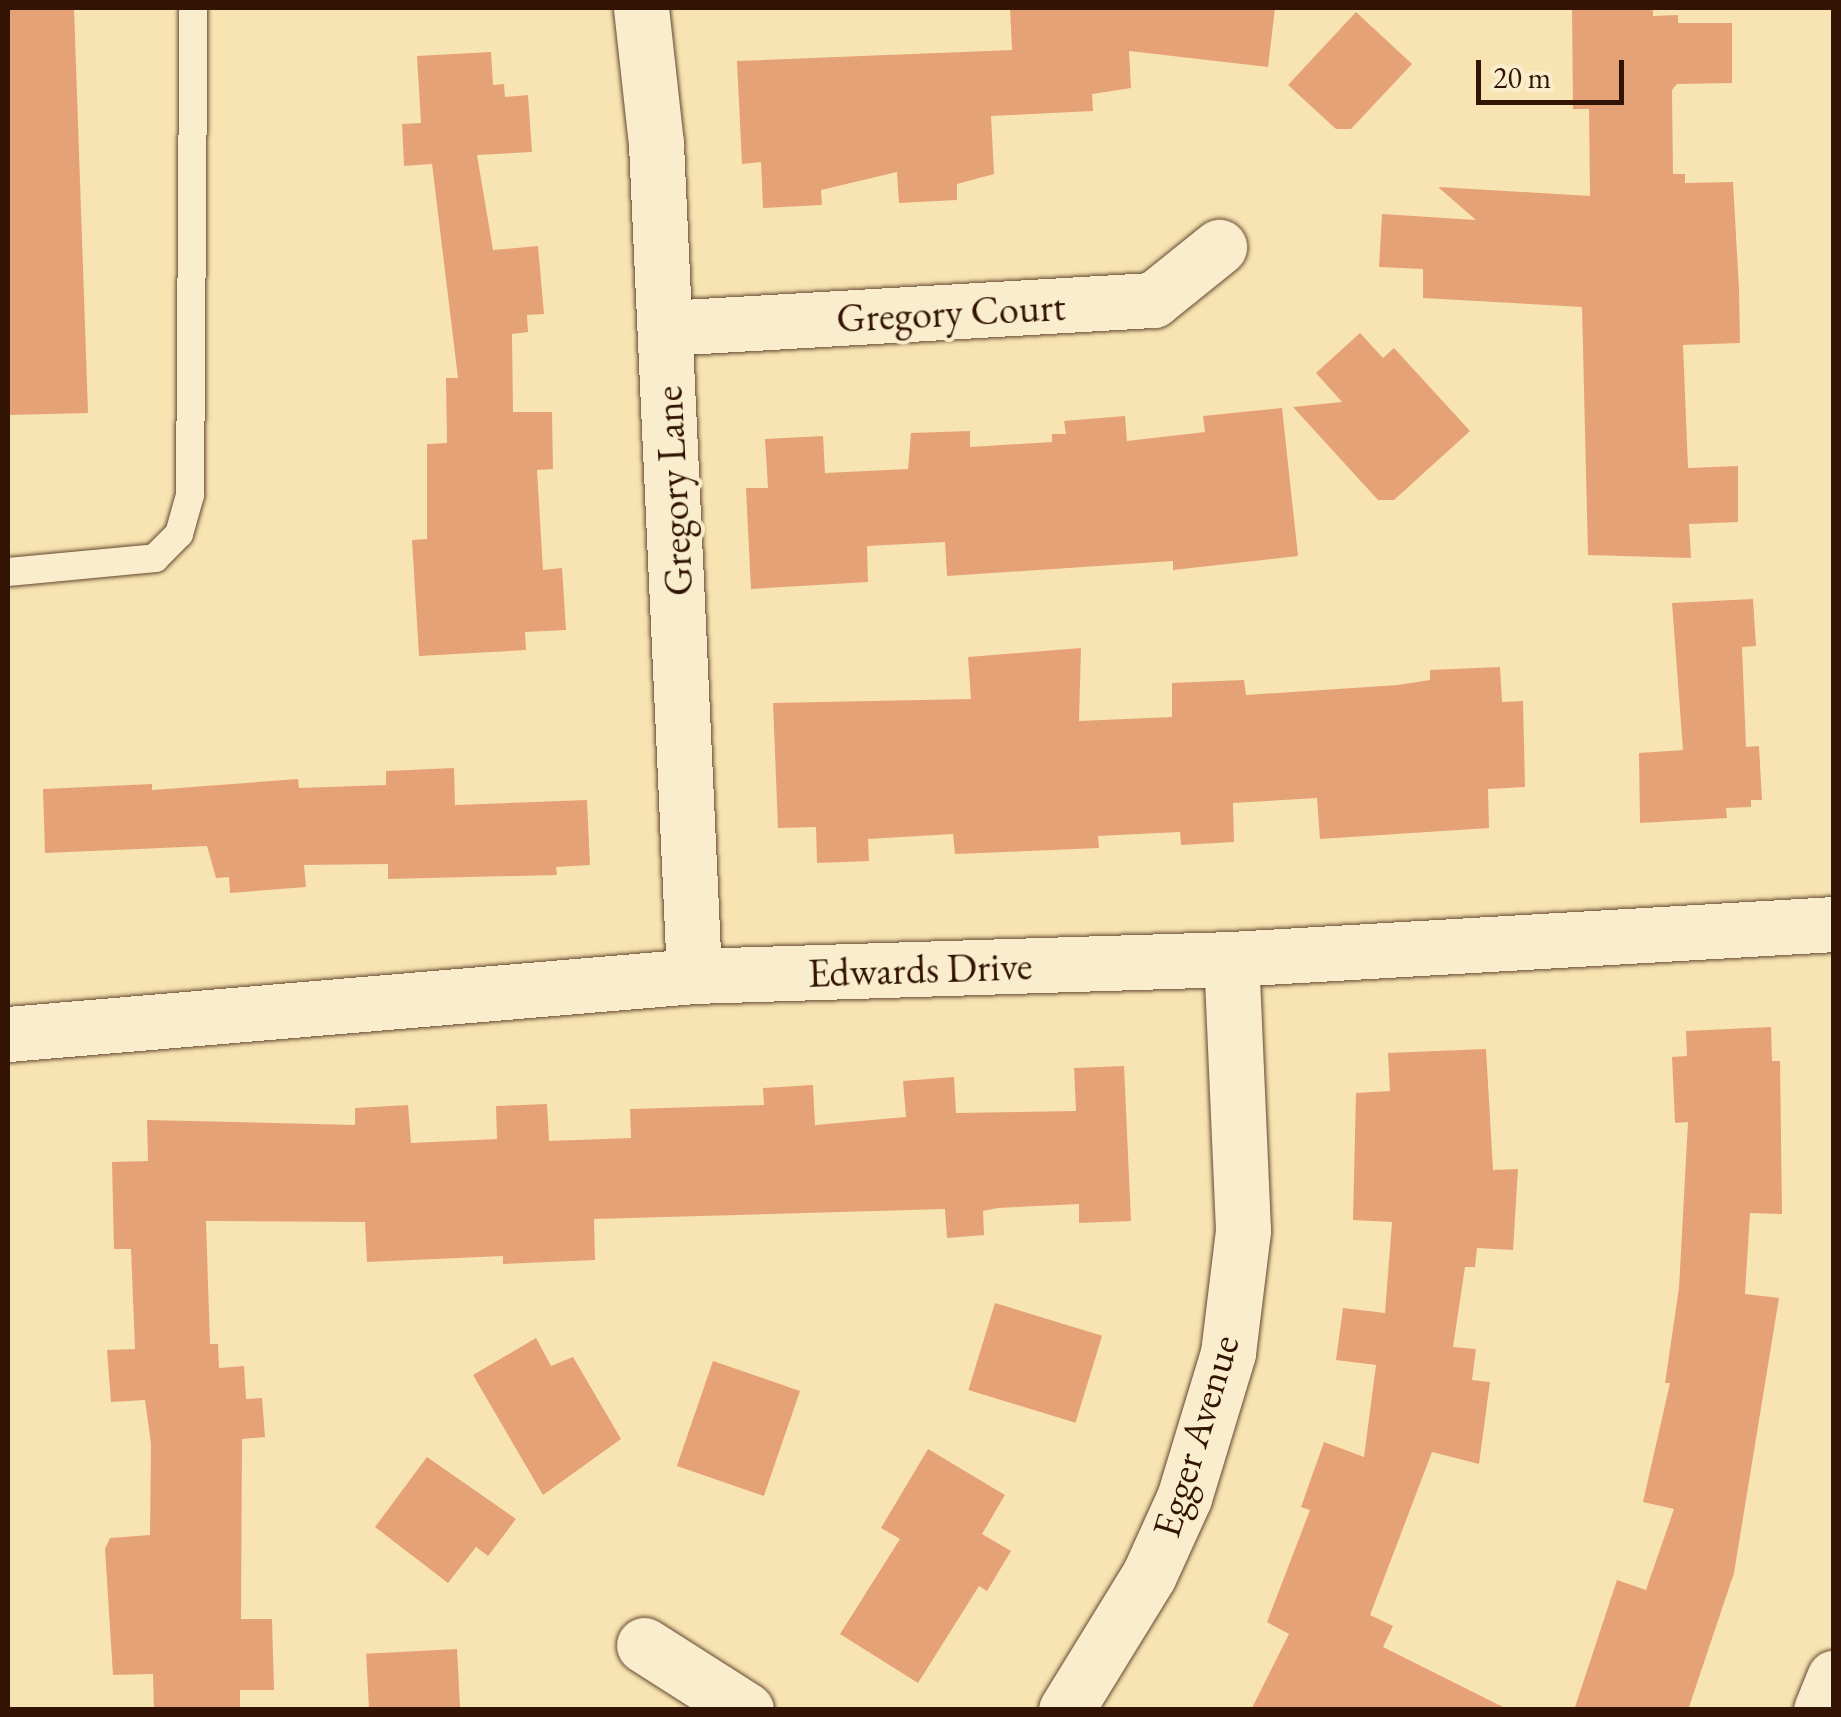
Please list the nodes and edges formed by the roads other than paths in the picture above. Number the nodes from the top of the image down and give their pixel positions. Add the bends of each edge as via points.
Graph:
1 (193, 8) edge
2 (641, 8) edge
3 (1219, 248) dead end
4 (666, 328) junction
5 (8, 572) edge
6 (1834, 924) edge
7 (1231, 959) junction
8 (694, 976) junction
9 (8, 1034) edge
10 (644, 1646) dead end
11 (1834, 1678) edge
12 (746, 1710) edge
13 (1066, 1710) edge
14 (1821, 1710) edge

1 - 5 lane via 190,495 179,534 155,558
2 - 4 street, Gregory Lane
3 - 4 street, Gregory Court via 1153,300
4 - 8 street, Gregory Lane
6 - 7 street, Edwards Drive
7 - 8 street, Edwards Drive
7 - 13 street, Egger Avenue via 1243,1230 1228,1354 1184,1498 1149,1575
8 - 9 street, Edwards Drive
10 - 12 street
11 - 14 street

